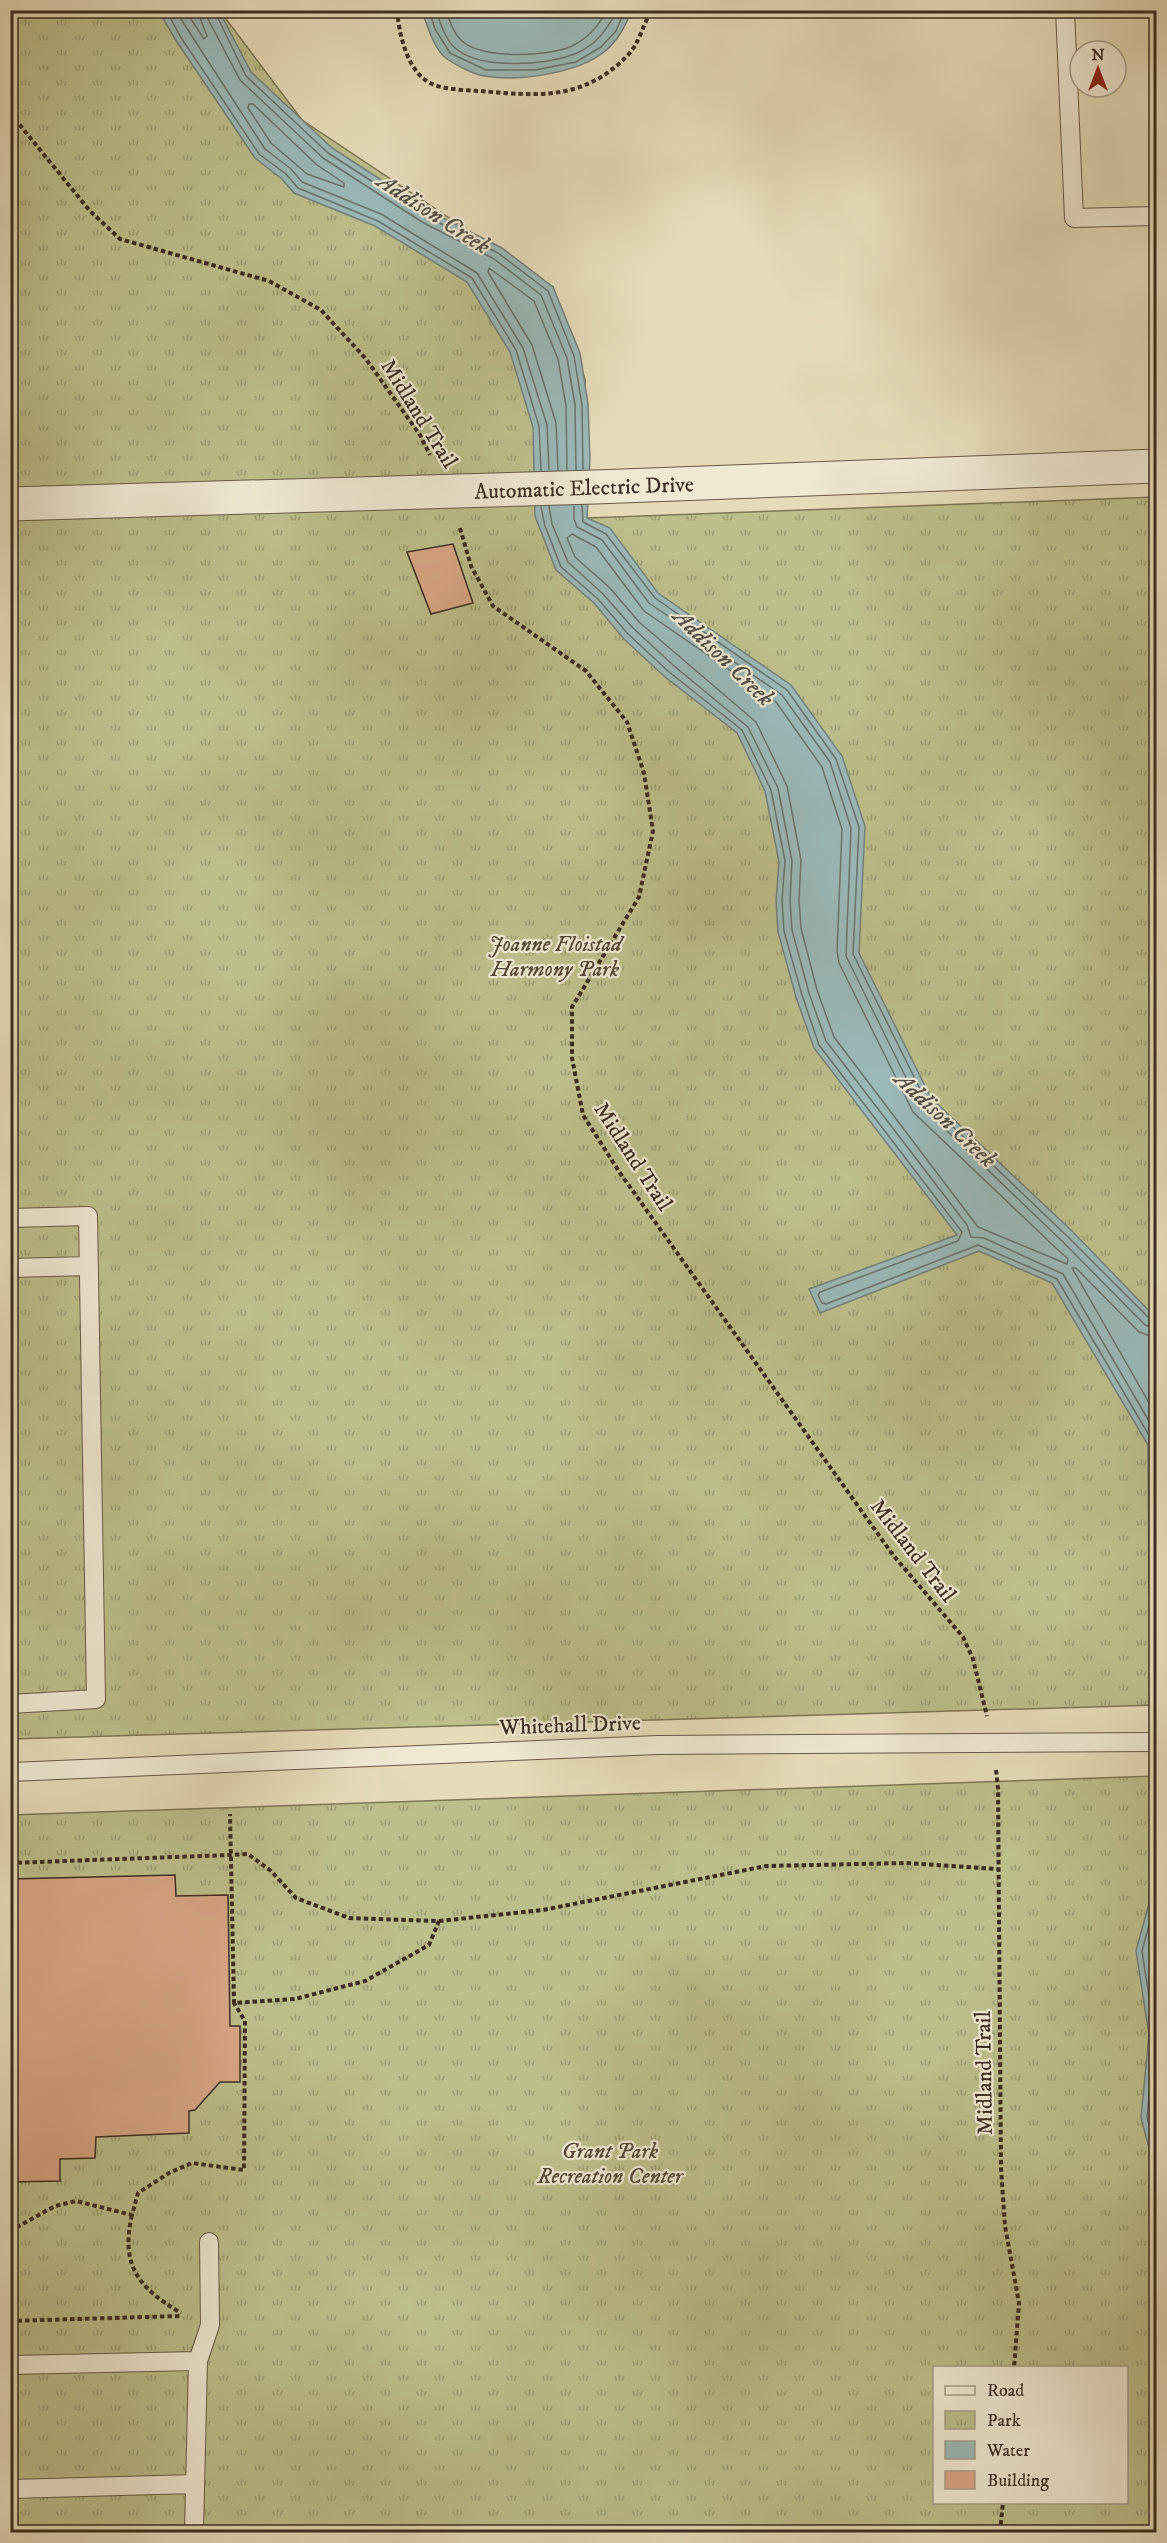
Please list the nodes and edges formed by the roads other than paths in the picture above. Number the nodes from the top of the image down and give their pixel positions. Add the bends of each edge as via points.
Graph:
1 (1065, 10) edge
2 (1156, 216) edge
3 (1156, 466) edge
4 (10, 504) edge
5 (10, 1218) edge
6 (89, 1266) junction
7 (10, 1268) edge
8 (10, 1704) edge
9 (1156, 1742) edge
10 (10, 1772) edge
11 (209, 2242) dead end
12 (198, 2361) junction
13 (10, 2365) edge
14 (195, 2484) junction
15 (10, 2490) edge
16 (194, 2532) edge

1 - 2 lane via 1074,219
3 - 4 street, Automatic Electric Drive
5 - 6 lane via 88,1216
6 - 7 lane
6 - 8 lane via 96,1699
9 - 10 lane, Whitehall Drive via 658,1744
11 - 12 lane via 210,2325
12 - 13 lane
12 - 14 lane
14 - 15 lane
14 - 16 lane

